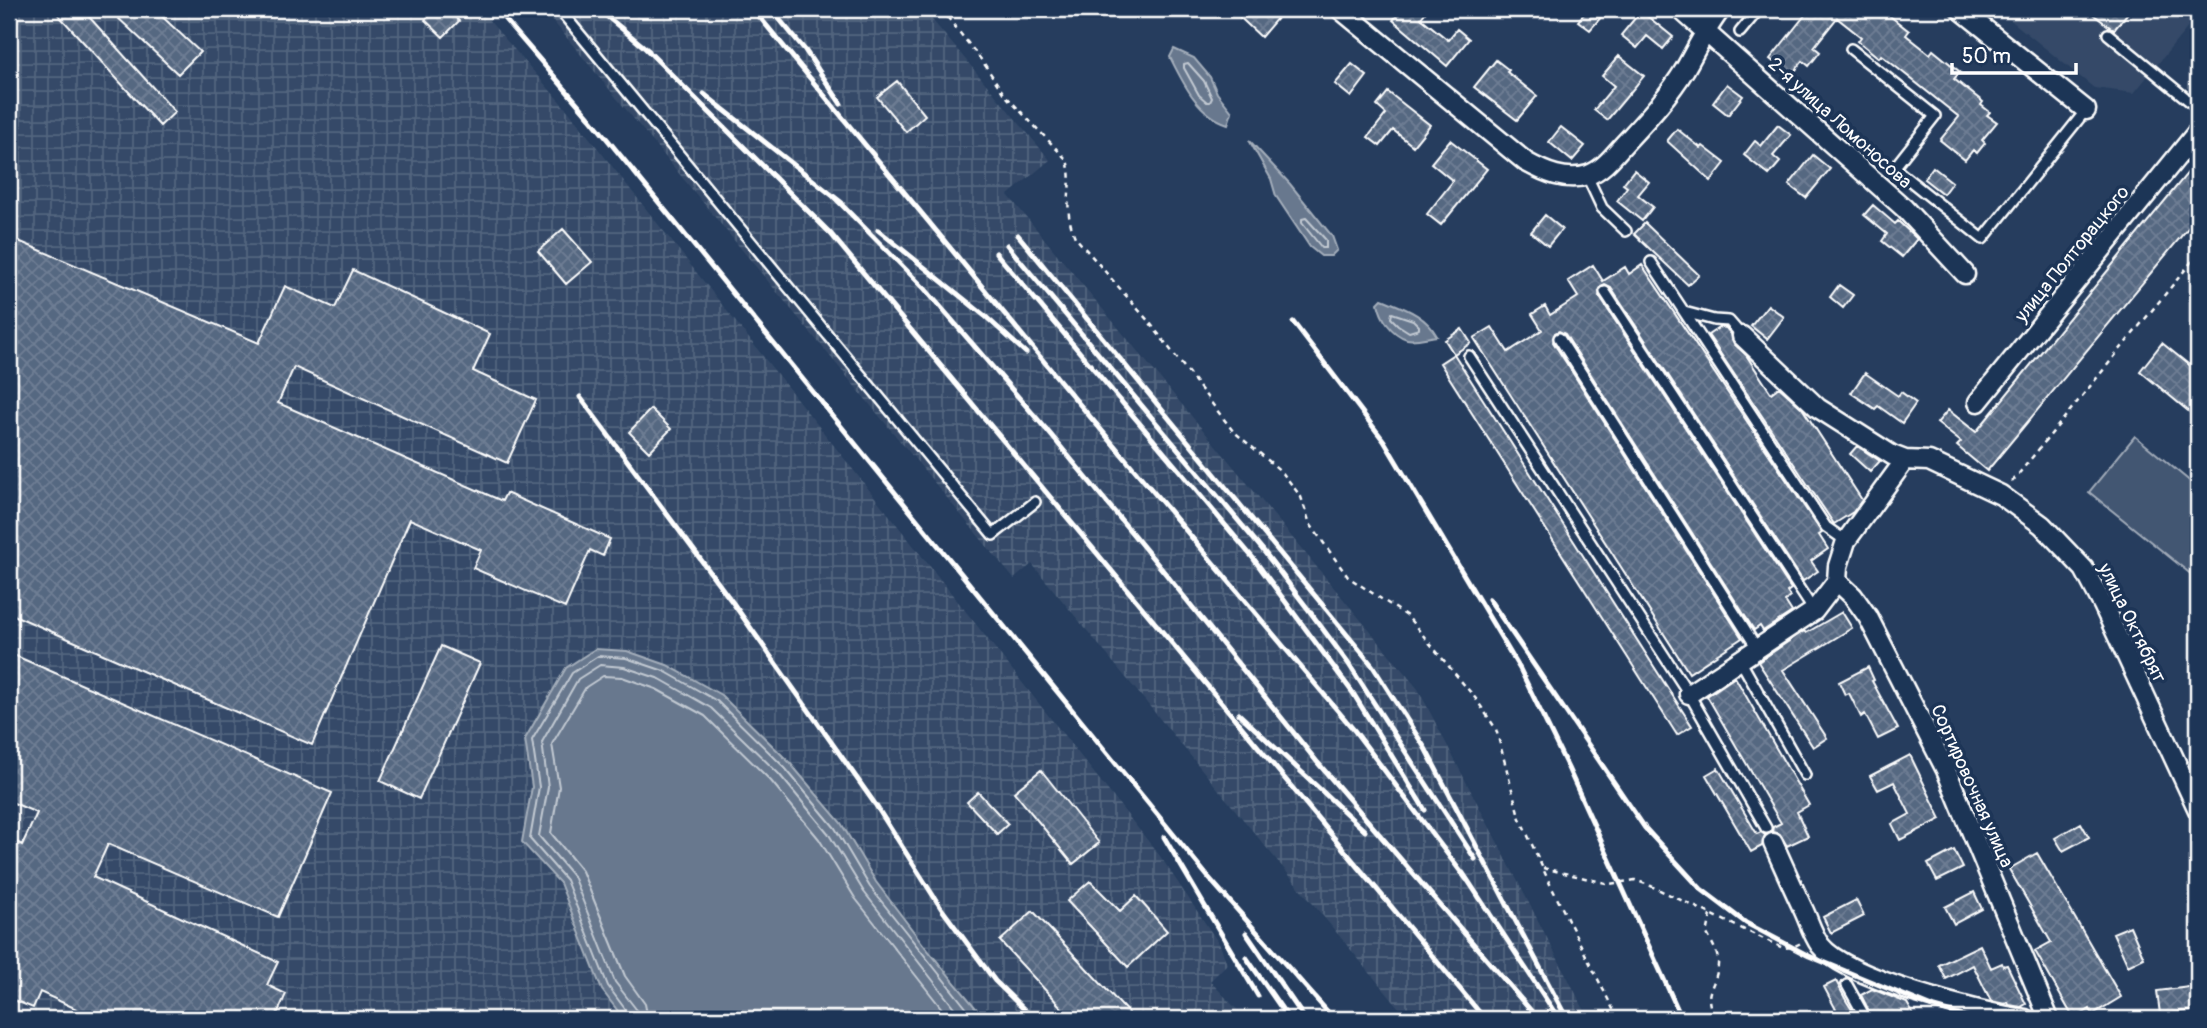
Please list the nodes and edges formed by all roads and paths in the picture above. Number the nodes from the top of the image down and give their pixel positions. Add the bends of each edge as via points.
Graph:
1 (559, 9) edge
2 (941, 9) edge
3 (1340, 9) edge
4 (1681, 9) edge
5 (1721, 9) edge
6 (1759, 9) edge
7 (1960, 9) edge
8 (1705, 29) junction
9 (1740, 33) dead end
10 (2108, 34) dead end
11 (1851, 49) dead end
12 (2198, 108) edge
13 (2086, 110) joint
14 (2198, 131) edge
15 (1587, 176) junction
16 (1626, 231) dead end
17 (2198, 254) edge
18 (1651, 262) dead end
19 (1965, 274) dead end
20 (1605, 292) dead end
21 (1684, 312) junction
22 (1742, 336) joint
23 (1559, 338) dead end
24 (1469, 356) dead end
25 (1978, 402) dead end
26 (1905, 460) junction
27 (2001, 495) junction
28 (1035, 502) dead end
29 (1846, 541) junction
30 (1837, 581) junction
31 (1814, 611) junction
32 (1757, 648) junction
33 (1740, 660) junction
34 (1689, 694) junction
35 (1805, 775) dead end
36 (2198, 810) edge
37 (1769, 835) joint
38 (1543, 868) junction
39 (1711, 915) junction
40 (1814, 935) junction
41 (1847, 985) dead end
42 (1618, 1019) edge
43 (1715, 1019) edge
44 (1866, 1019) edge
45 (2024, 1019) edge
46 (2049, 1019) edge

1 - 28 lane via 993,535
2 - 38 path via 1004,94 1067,159 1068,220 1075,237 1150,323 1233,431 1282,472 1301,497 1310,524 1348,577 1407,616 1476,699 1496,729 1519,816
3 - 15 street via 1526,162 1547,174
4 - 8 street, 2-я улица Ломоносова
5 - 8 street
6 - 9 lane
7 - 13 street
8 - 15 street via 1662,103 1604,166
8 - 19 street, 2-я улица Ломоносова via 1904,208
10 - 12 lane
11 - 13 lane via 1935,116 1894,168 1983,239
14 - 25 street, улица Полторацкого
15 - 16 lane via 1602,208
17 - 27 path
18 - 21 lane
20 - 31 lane
21 - 22 lane via 1729,321
21 - 29 lane via 1826,527
22 - 26 street, улица Октябрят via 1818,408
23 - 32 lane
24 - 34 lane
26 - 27 street, улица Октябрят via 1929,461
26 - 29 street
27 - 36 street, улица Октябрят via 2042,524 2084,569
29 - 30 street
30 - 31 street
30 - 46 street, Сортировочная улица via 1868,617 1946,770
31 - 32 street
32 - 33 street
33 - 34 street
33 - 35 lane
34 - 37 lane
37 - 40 street
38 - 39 path via 1610,884 1634,880
38 - 42 path
39 - 40 path via 1783,948
39 - 43 path via 1707,934 1718,966 1709,1001
40 - 45 street via 1844,964 1910,990
41 - 44 lane

